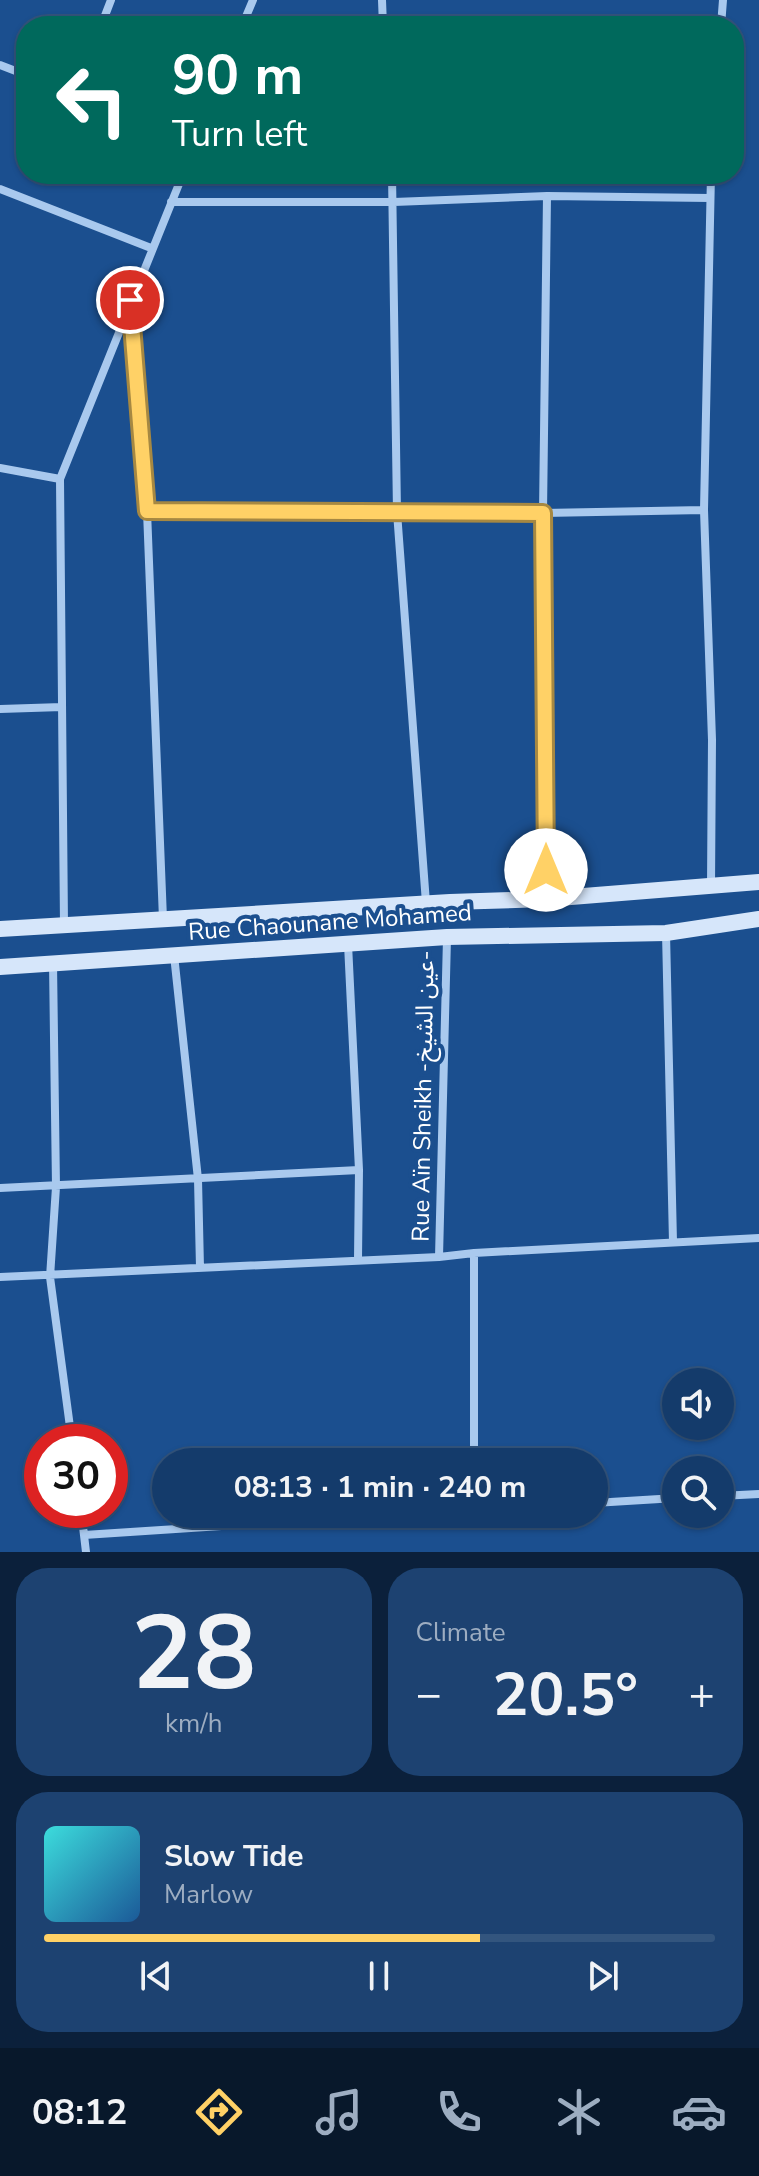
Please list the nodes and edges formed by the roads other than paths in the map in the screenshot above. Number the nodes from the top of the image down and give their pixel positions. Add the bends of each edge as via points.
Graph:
1 (179, 184) edge
2 (393, 184) edge
3 (711, 184) edge
4 (0, 189) edge
5 (547, 196) junction
6 (710, 198) junction
7 (171, 202) junction
8 (394, 202) junction
9 (151, 248) junction
10 (130, 300) junction
11 (0, 468) edge
12 (60, 479) junction
13 (704, 510) junction
14 (147, 511) junction
15 (397, 512) junction
16 (543, 513) junction
17 (62, 707) junction
18 (0, 709) edge
19 (759, 882) edge
20 (711, 887) junction
21 (546, 899) junction
22 (427, 904) junction
23 (163, 919) junction
24 (759, 919) edge
25 (64, 925) junction
26 (0, 929) edge
27 (666, 933) junction
28 (447, 937) junction
29 (348, 944) junction
30 (174, 955) junction
31 (53, 963) junction
32 (0, 967) edge
33 (359, 1170) junction
34 (198, 1179) junction
35 (56, 1187) junction
36 (0, 1188) edge
37 (759, 1238) edge
38 (673, 1242) junction
39 (474, 1253) junction
40 (439, 1257) junction
41 (358, 1259) junction
42 (200, 1268) junction
43 (0, 1277) edge
44 (50, 1277) junction
45 (70, 1424) edge
46 (474, 1448) edge
47 (759, 1494) edge
48 (734, 1495) edge
49 (662, 1499) edge
50 (608, 1502) edge
51 (83, 1528) edge
52 (192, 1528) edge
53 (84, 1535) junction
54 (86, 1552) edge

1 - 7 street
2 - 8 street
3 - 6 street
4 - 9 street
5 - 6 street
5 - 8 street
5 - 16 street
6 - 13 street
7 - 8 street
7 - 9 street
8 - 15 street
9 - 10 street
10 - 12 street
10 - 14 street
11 - 12 street
12 - 17 street
13 - 16 street
13 - 20 street
14 - 15 street
14 - 23 street
15 - 16 street
15 - 22 street
16 - 21 street
17 - 18 street
17 - 25 street
19 - 20 street, Rue Chaounane Mohamed
20 - 21 street, Rue Chaounane Mohamed
21 - 22 street, Rue Chaounane Mohamed
22 - 23 street, Rue Chaounane Mohamed
23 - 25 street, Rue Chaounane Mohamed
24 - 27 street, Rue Chaounane Mohamed
25 - 26 street, Rue Chaounane Mohamed
27 - 28 street, Rue Chaounane Mohamed
27 - 38 street
28 - 29 street, Rue Chaounane Mohamed
28 - 40 street, Rue Aïn Sheikh -عين الشيخ-
29 - 30 street, Rue Chaounane Mohamed
29 - 33 street
30 - 31 street, Rue Chaounane Mohamed
30 - 34 street
31 - 32 street, Rue Chaounane Mohamed
31 - 35 street
33 - 34 street
33 - 41 street
34 - 35 street
34 - 42 street
35 - 36 street
35 - 44 street
37 - 38 street, Rue Aïn Sheikh -عين الشيخ-
38 - 39 street, Rue Aïn Sheikh -عين الشيخ-
39 - 40 street, Rue Aïn Sheikh -عين الشيخ-
39 - 46 street
40 - 41 street, Rue Aïn Sheikh -عين الشيخ-
41 - 42 street, Rue Aïn Sheikh -عين الشيخ-
42 - 44 street, Rue Aïn Sheikh -عين الشيخ-
43 - 44 street, Rue Aïn Sheikh -عين الشيخ-
44 - 45 street
47 - 48 street
49 - 50 street
51 - 53 street
52 - 53 street
53 - 54 street

